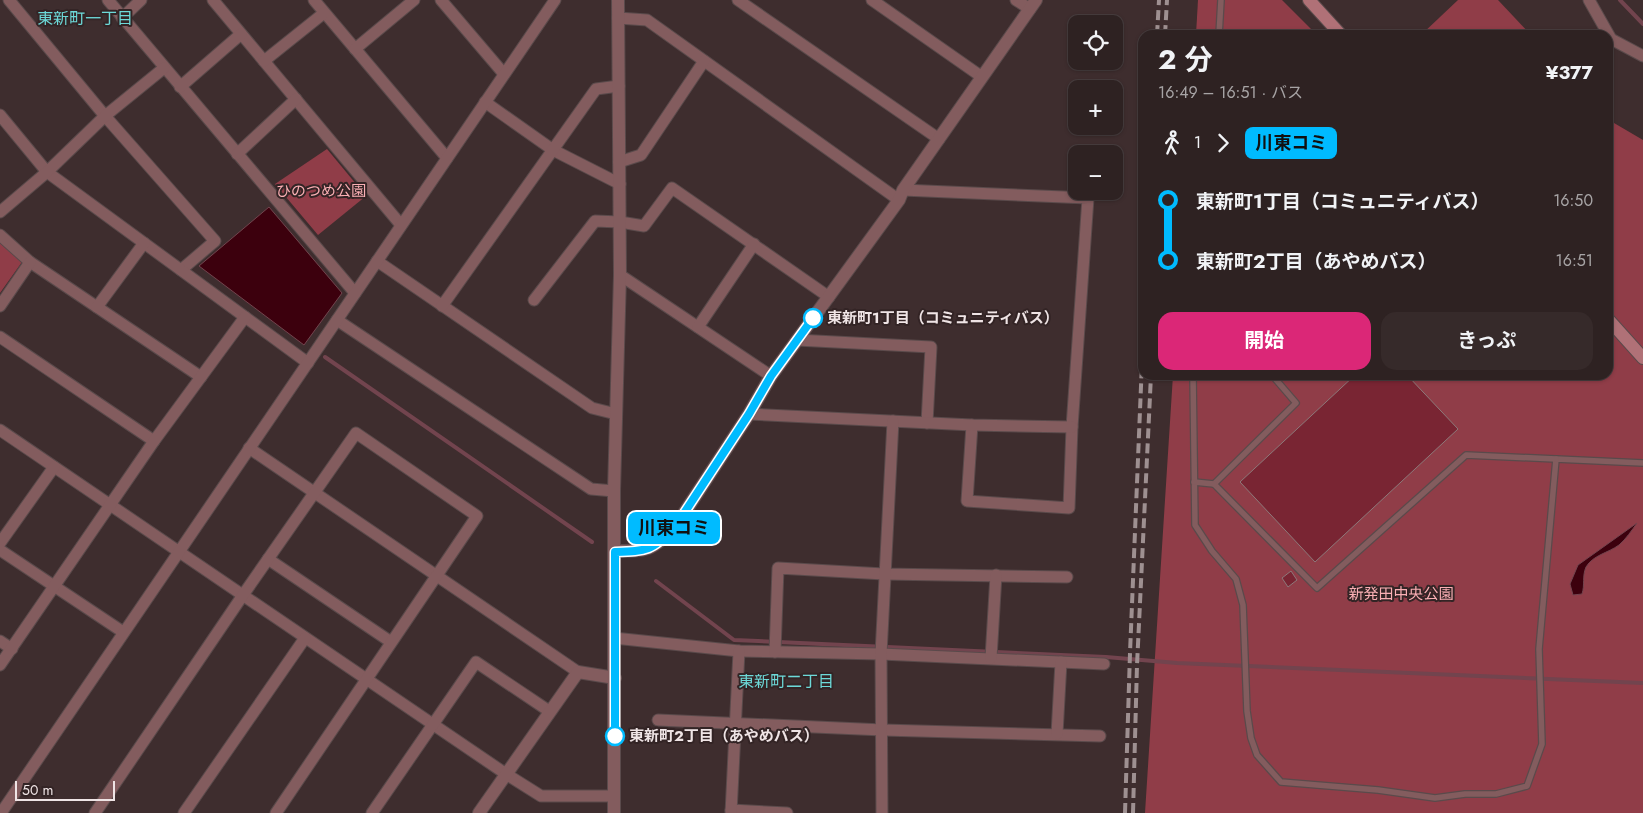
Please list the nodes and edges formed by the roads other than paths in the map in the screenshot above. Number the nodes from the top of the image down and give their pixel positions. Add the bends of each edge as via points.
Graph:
1 (9, 0) edge
2 (108, 0) edge
3 (141, 0) edge
4 (212, 0) edge
5 (314, 0) edge
6 (414, 0) edge
7 (441, 0) edge
8 (555, 0) edge
9 (618, 0) edge
10 (738, 0) edge
11 (872, 0) edge
12 (1016, 0) edge
13 (1220, 0) edge
14 (1309, 0) edge
15 (1589, 0) edge
16 (1033, 4) edge
17 (324, 13) junction
18 (122, 18) junction
19 (618, 18) junction
20 (1219, 30) edge
21 (1336, 30) edge
22 (1606, 30) edge
23 (241, 34) junction
24 (1613, 40) edge
25 (355, 49) junction
26 (1643, 56) edge
27 (264, 61) junction
28 (704, 61) junction
29 (164, 68) junction
30 (504, 74) junction
31 (982, 77) junction
32 (619, 86) junction
33 (180, 87) junction
34 (296, 99) junction
35 (485, 102) junction
36 (0, 115) edge
37 (105, 116) junction
38 (939, 138) junction
39 (553, 150) junction
40 (237, 154) junction
41 (447, 158) junction
42 (620, 162) junction
43 (47, 172) junction
44 (620, 184) junction
45 (901, 195) junction
46 (0, 212) edge
47 (620, 222) junction
48 (401, 225) junction
49 (0, 235) edge
50 (144, 243) junction
51 (754, 244) junction
52 (30, 262) junction
53 (377, 262) junction
54 (181, 270) junction
55 (620, 275) junction
56 (355, 293) junction
57 (829, 297) junction
58 (534, 300) dead end
59 (0, 306) edge
60 (442, 306) junction
61 (97, 307) junction
62 (245, 317) junction
63 (337, 320) junction
64 (1613, 325) edge
65 (698, 327) junction
66 (0, 337) edge
67 (797, 340) junction
68 (1643, 358) edge
69 (308, 363) junction
70 (771, 376) junction
71 (201, 377) junction
72 (1194, 380) edge
73 (1276, 380) edge
74 (616, 414) junction
75 (749, 414) junction
76 (893, 421) junction
77 (927, 423) junction
78 (972, 425) junction
79 (1072, 427) junction
80 (0, 430) edge
81 (154, 441) junction
82 (249, 448) junction
83 (1556, 459) junction
84 (1643, 463) edge
85 (54, 466) junction
86 (1194, 482) junction
87 (1214, 484) junction
88 (614, 491) junction
89 (315, 492) junction
90 (111, 505) junction
91 (0, 543) edge
92 (0, 550) edge
93 (179, 552) junction
94 (615, 552) junction
95 (268, 559) junction
96 (884, 574) junction
97 (996, 575) junction
98 (436, 576) junction
99 (1066, 577) dead end
100 (56, 587) junction
101 (243, 595) junction
102 (123, 632) junction
103 (305, 638) junction
104 (614, 638) junction
105 (0, 641) edge
106 (391, 642) junction
107 (12, 649) junction
108 (739, 651) junction
109 (775, 652) junction
110 (881, 654) junction
111 (991, 658) junction
112 (1061, 662) junction
113 (1104, 664) dead end
114 (0, 665) edge
115 (578, 672) junction
116 (615, 678) junction
117 (366, 679) junction
118 (549, 711) junction
119 (658, 720) dead end
120 (736, 723) junction
121 (434, 725) junction
122 (883, 730) junction
123 (1057, 734) junction
124 (1100, 736) dead end
125 (506, 774) junction
126 (614, 796) junction
127 (731, 812) edge
128 (0, 813) edge
129 (95, 813) edge
130 (184, 813) edge
131 (276, 813) edge
132 (372, 813) edge
133 (479, 813) edge
134 (614, 813) edge
135 (787, 813) edge
136 (882, 813) edge

1 - 37 street
2 - 18 street
3 - 18 street
4 - 23 street
5 - 17 street
6 - 25 street
7 - 30 street
8 - 30 street
9 - 19 street
10 - 38 street
11 - 31 street
12 - 16 street
13 - 20 lane
14 - 21 main road
15 - 22 street
16 - 31 street
17 - 25 street
17 - 27 street
18 - 29 street
19 - 28 street via 647,20
19 - 32 street
23 - 27 street
23 - 33 street
24 - 26 street
25 - 41 street
27 - 34 street
28 - 42 street via 641,155
28 - 45 street
29 - 33 street
29 - 37 street
30 - 35 street
31 - 38 street
32 - 39 street via 596,89
32 - 42 street
33 - 40 street
34 - 40 street
34 - 48 street
35 - 39 street
35 - 41 street
36 - 43 street
37 - 43 street
37 - 54 street via 215,241
38 - 45 street
39 - 44 street
39 - 60 street
40 - 56 street
41 - 48 street
42 - 44 street
43 - 46 street
43 - 50 street
44 - 47 street
45 - 57 street
45 - 79 street via 1088,198
47 - 51 street via 644,226 672,188
47 - 55 street
47 - 58 street via 595,221
48 - 53 street
49 - 52 street
50 - 54 street
50 - 61 street
51 - 57 street
51 - 65 street
52 - 59 street
52 - 61 street
53 - 56 street
53 - 60 street
54 - 62 street
55 - 65 street
55 - 74 street
56 - 63 street
57 - 67 street
60 - 74 street via 592,408
61 - 71 street
62 - 69 street
62 - 71 street
63 - 69 street
63 - 88 street via 591,488
64 - 68 main road
65 - 70 street
66 - 81 street
67 - 70 street
67 - 77 street via 932,347
69 - 82 street
70 - 75 street
71 - 81 street
72 - 86 lane
73 - 87 lane via 1296,403
74 - 88 street
75 - 76 street
75 - 94 street via 675,527 660,542 642,551
76 - 77 street
76 - 96 street
77 - 78 street
78 - 79 street
78 - 79 street via 967,501 1069,508
80 - 85 street
81 - 90 street
82 - 89 street
82 - 93 street
83 - 84 lane
83 - 86 lane via 1539,649 1542,744 1527,786 1496,794 1435,798 1281,782 1257,755 1247,711 1243,604 1236,579 1195,526
83 - 87 lane via 1466,455 1316,588
85 - 90 street
85 - 91 street
86 - 87 lane
88 - 94 street
89 - 95 street
89 - 98 street
89 - 98 street via 356,433 469,510 477,516
90 - 93 street
90 - 100 street
92 - 100 street
93 - 101 street
93 - 102 street
94 - 104 street
95 - 101 street
95 - 106 street
96 - 97 street
96 - 109 street via 778,568
96 - 110 street
97 - 99 street
97 - 111 street
98 - 106 street
98 - 115 street
100 - 102 street
100 - 107 street
101 - 103 street
101 - 129 street
102 - 128 street
103 - 117 street
103 - 130 street
104 - 108 street
104 - 116 street
105 - 107 street
106 - 117 street
107 - 114 street
108 - 109 street
108 - 120 street
109 - 110 street
110 - 111 street
110 - 122 street
111 - 112 street
112 - 113 street
112 - 123 street
115 - 116 street
115 - 118 street
116 - 126 street
117 - 121 street
117 - 131 street
118 - 121 street via 476,662
118 - 125 street
119 - 120 street
120 - 122 street
120 - 127 street
121 - 125 street
121 - 132 street
122 - 123 street
122 - 136 street
123 - 124 street
125 - 126 street via 541,796
125 - 133 street
126 - 134 street
127 - 135 street

